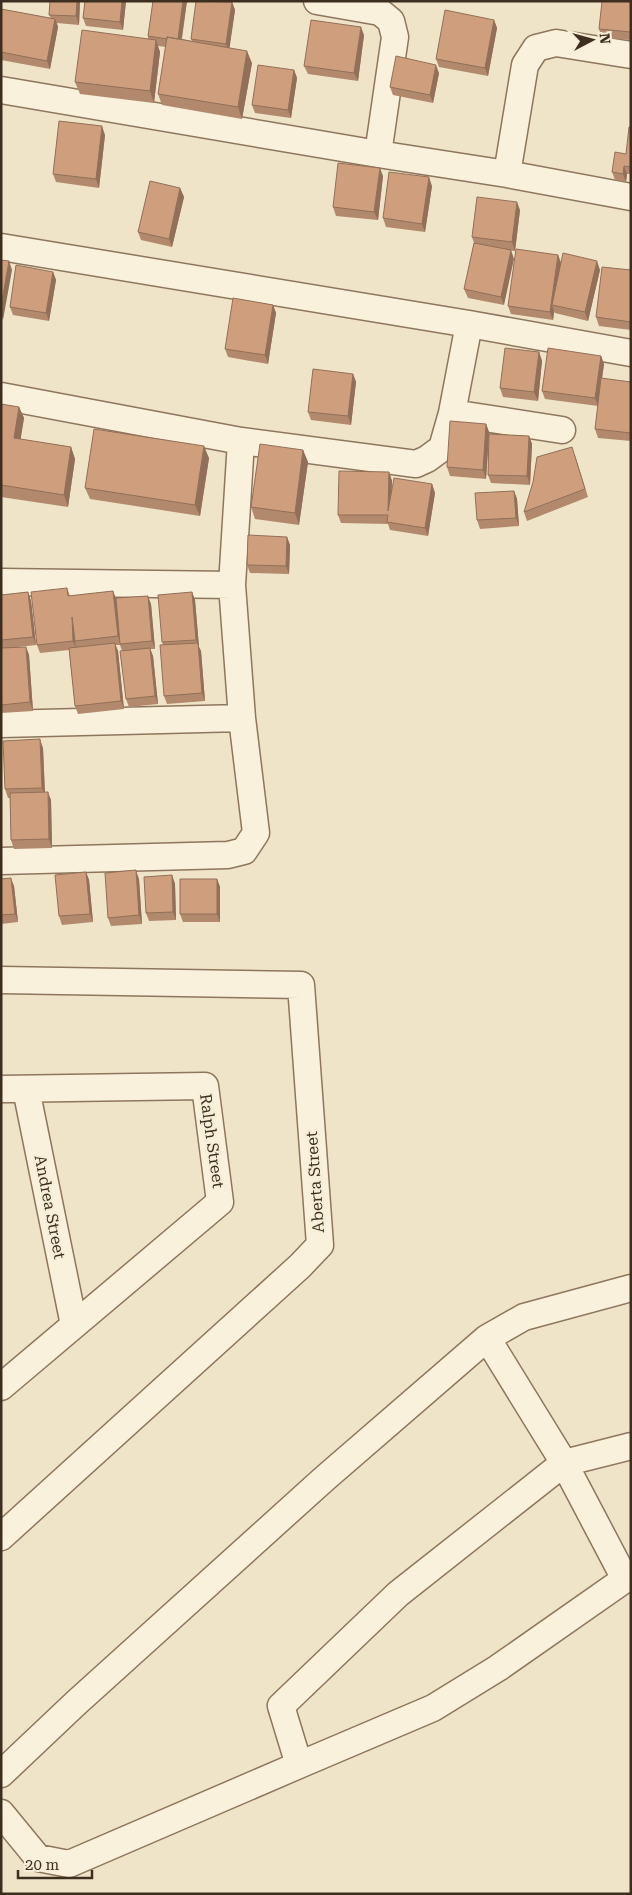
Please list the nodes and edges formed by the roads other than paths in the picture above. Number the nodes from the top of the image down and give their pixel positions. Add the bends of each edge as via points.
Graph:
1 (318, 1) edge
2 (631, 56) edge
3 (1, 90) edge
4 (378, 154) junction
5 (507, 174) junction
6 (631, 197) edge
7 (1, 247) edge
8 (469, 324) junction
9 (631, 353) edge
10 (1, 396) edge
11 (452, 413) junction
12 (562, 430) dead end
13 (242, 441) junction
14 (1, 582) edge
15 (232, 584) junction
16 (242, 718) junction
17 (1, 724) edge
18 (1, 861) edge
19 (1, 980) edge
20 (14, 1089) edge
21 (631, 1288) edge
22 (74, 1325) junction
23 (487, 1338) junction
24 (1, 1387) edge
25 (631, 1446) edge
26 (564, 1463) junction
27 (1, 1538) edge
28 (628, 1577) edge
29 (299, 1765) junction
30 (1, 1774) edge
31 (1, 1813) edge

1 - 4 street via 380,12 391,21 395,37
2 - 5 street via 556,43 536,48 525,65
3 - 4 street
4 - 5 street
5 - 6 street
7 - 8 street
8 - 9 street
8 - 11 street
10 - 13 street
11 - 12 street
11 - 13 street via 442,448 416,464
13 - 15 street
14 - 15 street
15 - 16 street
16 - 17 street
16 - 18 street via 256,833 244,851 228,855
19 - 27 street, Aberta Street via 301,985 320,1245
20 - 22 street, Andrea Street
20 - 22 street, Ralph Street via 206,1086 220,1202
21 - 23 street via 524,1317
22 - 24 street, Ralph Street
23 - 26 street
23 - 30 street via 316,1486
25 - 26 street
26 - 28 street
26 - 29 street via 398,1594 281,1706
28 - 29 street via 498,1668 433,1708
29 - 31 street via 69,1864 38,1858

